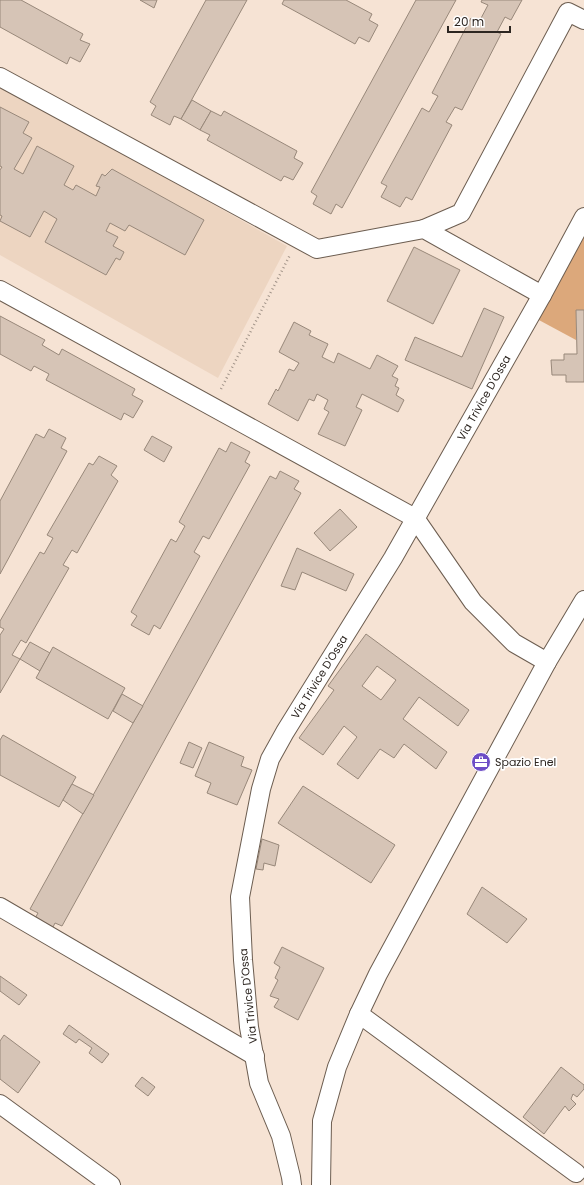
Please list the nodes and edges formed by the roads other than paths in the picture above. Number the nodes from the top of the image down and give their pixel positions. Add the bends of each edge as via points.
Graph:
1 (584, 20) edge
2 (0, 77) edge
3 (584, 217) edge
4 (424, 229) junction
5 (0, 290) edge
6 (542, 295) junction
7 (415, 518) junction
8 (584, 600) edge
9 (547, 662) junction
10 (0, 907) edge
11 (359, 1014) junction
12 (255, 1056) junction
13 (0, 1104) edge
14 (575, 1174) edge
15 (111, 1185) edge
16 (292, 1185) edge
17 (321, 1185) edge

1 - 4 street via 568,12 461,213
2 - 4 street via 317,249
3 - 6 street, Via Trivice D'Ossa
4 - 6 street
5 - 7 street
6 - 7 street, Via Trivice D'Ossa
7 - 9 street via 474,602 514,643
7 - 12 street, Via Trivice D'Ossa via 270,759 261,790 240,897 243,960
8 - 9 street
9 - 11 street via 378,974
10 - 12 street
11 - 14 street
11 - 17 street via 337,1067 322,1121
12 - 16 street, Via Trivice D'Ossa via 259,1083 281,1136
13 - 15 street

